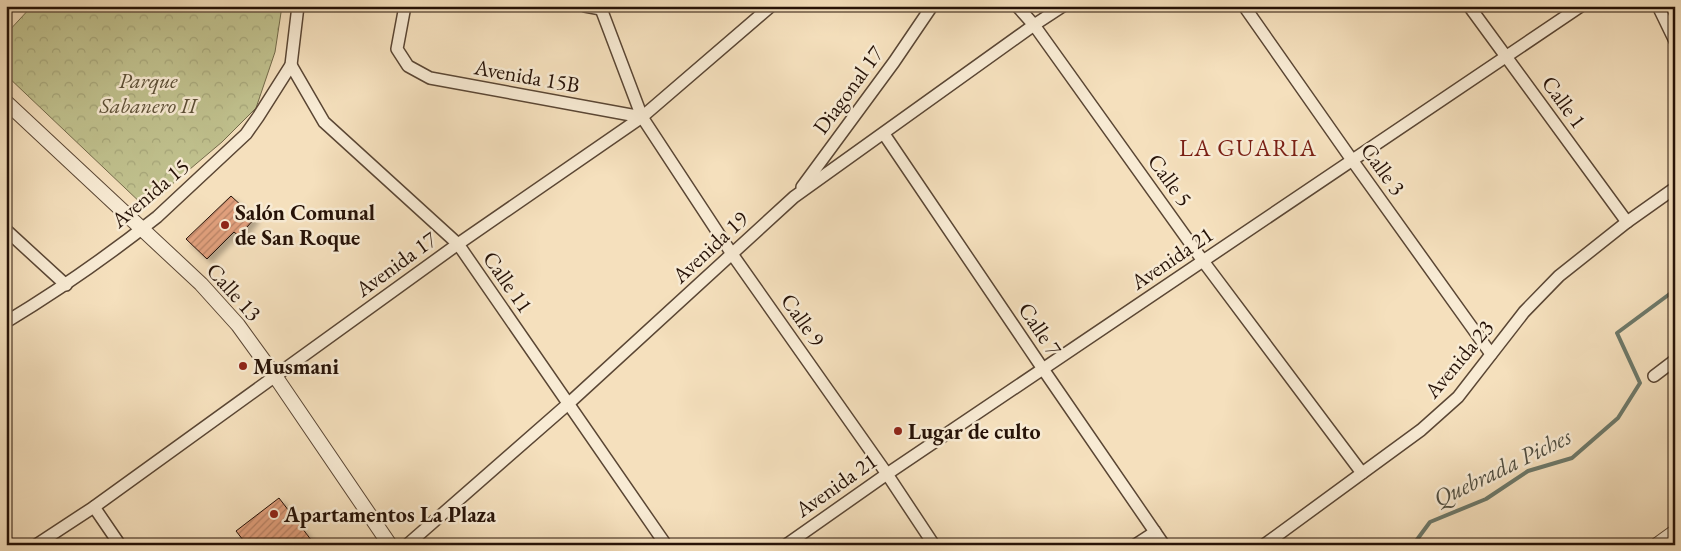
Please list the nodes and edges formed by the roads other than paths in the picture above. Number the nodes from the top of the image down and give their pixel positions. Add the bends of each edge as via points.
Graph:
1 (298, 6) edge
2 (405, 6) edge
3 (585, 6) edge
4 (772, 6) edge
5 (932, 6) edge
6 (1017, 6) edge
7 (1064, 6) edge
8 (1244, 6) edge
9 (1469, 6) edge
10 (1581, 6) edge
11 (1658, 6) edge
12 (602, 7) edge
13 (1034, 25) junction
14 (1675, 41) edge
15 (1506, 56) junction
16 (291, 65) junction
17 (6, 102) edge
18 (642, 117) junction
19 (884, 134) junction
20 (1352, 160) junction
21 (1675, 188) edge
22 (794, 196) junction
23 (1627, 222) junction
24 (142, 229) junction
25 (6, 230) edge
26 (458, 244) junction
27 (732, 254) junction
28 (1203, 261) junction
29 (66, 285) junction
30 (6, 322) edge
31 (1491, 354) junction
32 (1675, 360) edge
33 (1043, 369) junction
34 (275, 376) junction
35 (1654, 376) dead end
36 (568, 404) junction
37 (1362, 473) junction
38 (887, 474) junction
39 (94, 507) junction
40 (1155, 532) junction
41 (1675, 532) edge
42 (36, 545) edge
43 (120, 545) edge
44 (390, 545) edge
45 (407, 545) edge
46 (666, 545) edge
47 (786, 545) edge
48 (934, 545) edge
49 (1135, 545) edge
50 (1164, 545) edge
51 (1264, 545) edge
52 (1657, 545) edge

1 - 16 street
2 - 18 street, Avenida 15B via 397,49 408,66 430,78
3 - 12 street
4 - 18 street, Avenida 17
5 - 22 street, Diagonal 17
6 - 13 street, Calle 5
7 - 13 street, Avenida 19
8 - 20 street, Calle 3
9 - 15 street, Calle 1
10 - 15 street, Avenida 21
11 - 14 street
12 - 18 street, Calle 9
13 - 19 street, Avenida 19
13 - 28 street, Calle 5
15 - 20 street, Avenida 21
15 - 23 street, Calle 1
16 - 24 street, Avenida 15 via 246,134
16 - 26 street, Calle 11 via 324,122
17 - 24 street, Calle 13
18 - 26 street, Avenida 17
18 - 27 street, Calle 9
19 - 22 street, Avenida 19
19 - 33 street, Calle 7
20 - 28 street, Avenida 21
20 - 31 street, Calle 3
21 - 23 street, Avenida 23
22 - 27 street, Avenida 19
23 - 31 street, Avenida 23 via 1559,276 1524,312
24 - 29 street, Avenida 15
24 - 34 street, Calle 13 via 232,318
25 - 29 street
26 - 34 street, Avenida 17
26 - 36 street, Calle 11
27 - 36 street, Avenida 19
27 - 38 street, Calle 9
28 - 33 street, Avenida 21
28 - 37 street, Calle 5
29 - 30 street, Avenida 15
31 - 37 street, Avenida 23 via 1458,397 1421,430
32 - 35 street
33 - 38 street, Avenida 21
33 - 40 street, Calle 7
34 - 39 street, Avenida 17
34 - 44 street, Calle 13
36 - 45 street, Avenida 19
36 - 46 street, Calle 11
37 - 51 street, Avenida 23
38 - 47 street, Avenida 21
38 - 48 street, Calle 9
39 - 42 street, Avenida 17
39 - 43 street
40 - 49 street
40 - 50 street, Calle 7
41 - 52 street

